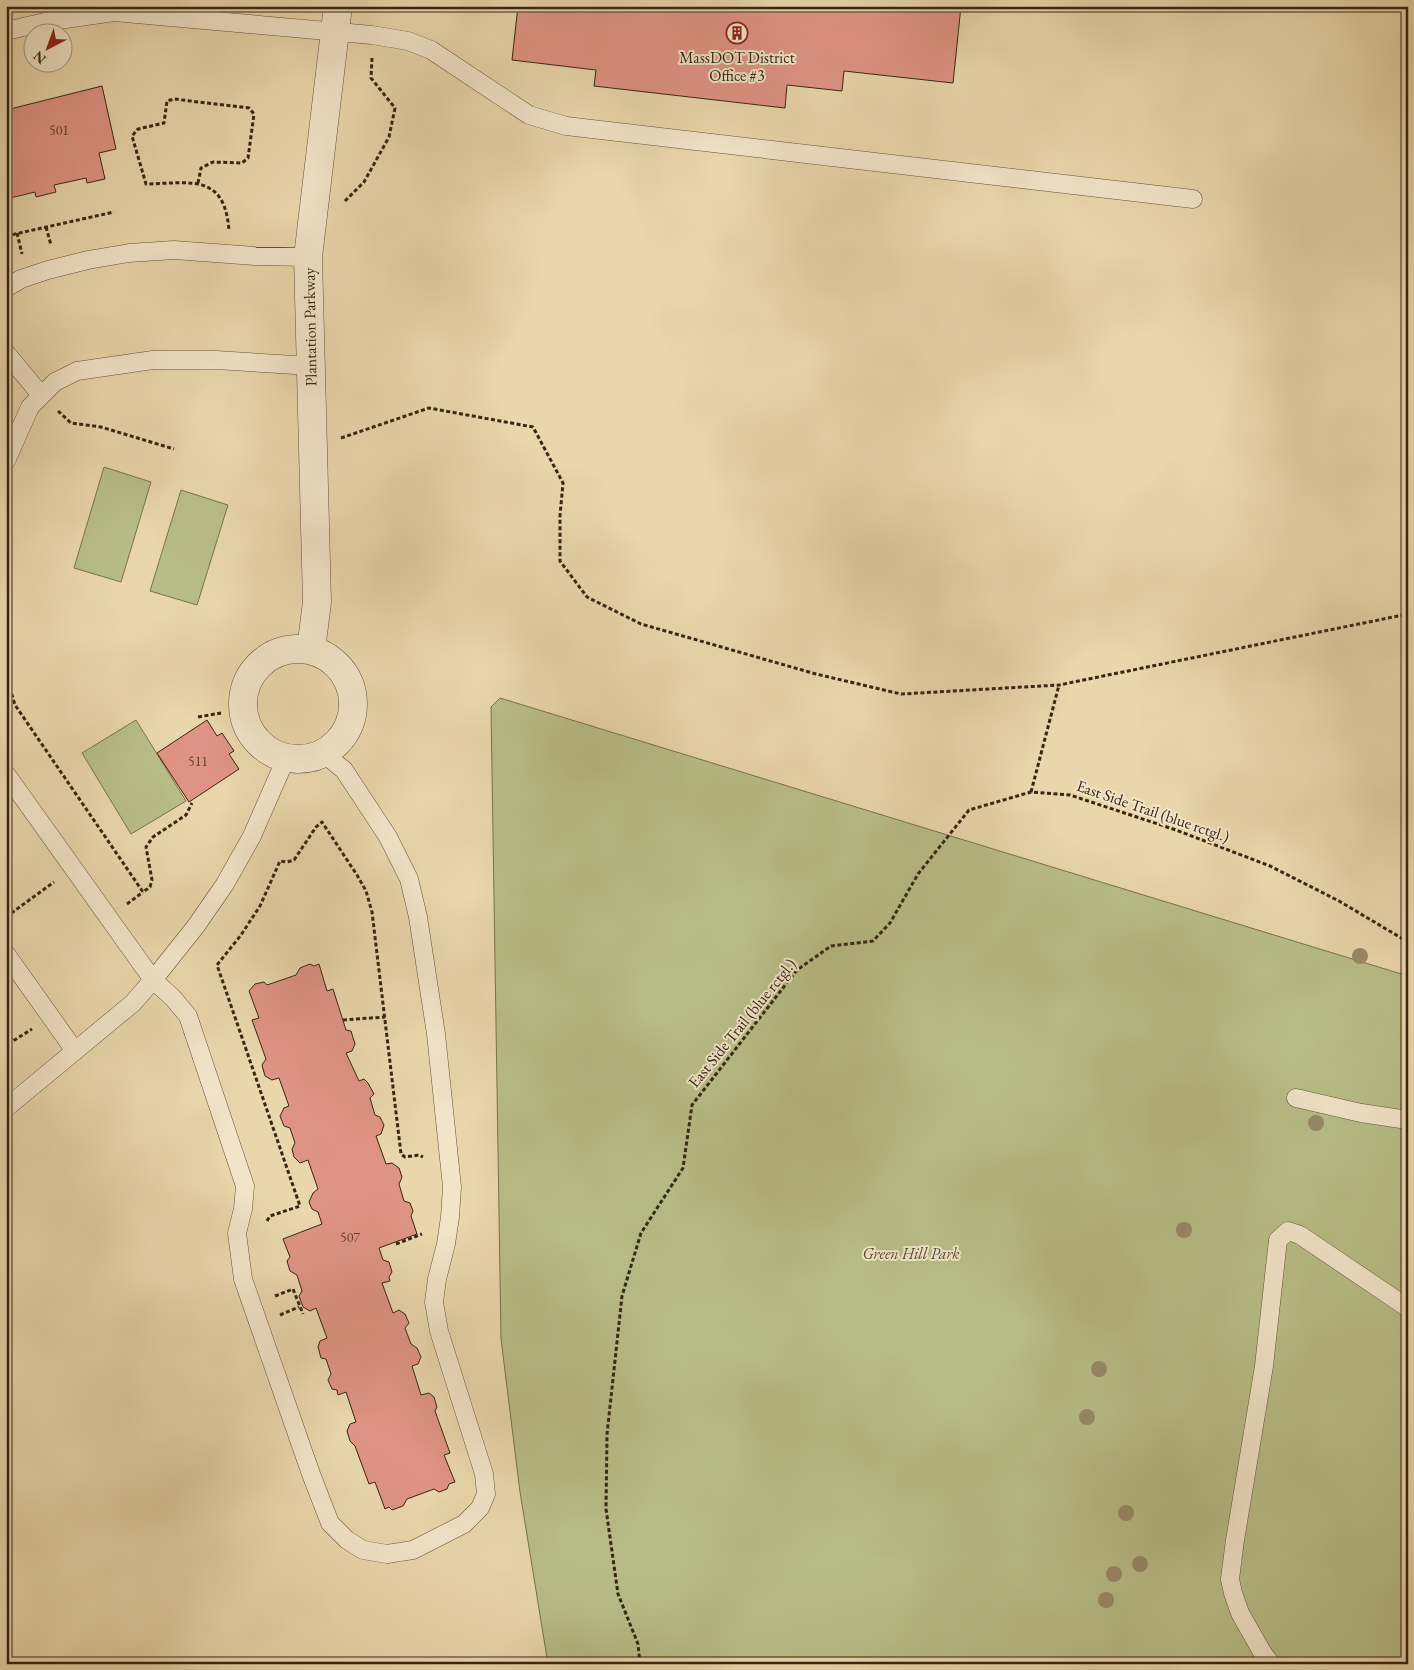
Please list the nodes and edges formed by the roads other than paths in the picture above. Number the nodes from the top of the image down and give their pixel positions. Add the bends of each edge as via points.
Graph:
1 (337, 19) edge
2 (6, 31) edge
3 (1193, 199) dead end
4 (308, 257) junction
5 (6, 288) edge
6 (6, 353) edge
7 (311, 366) junction
8 (41, 395) junction
9 (6, 461) edge
10 (311, 650) junction
11 (323, 753) junction
12 (286, 758) junction
13 (6, 774) edge
14 (6, 954) edge
15 (153, 980) junction
16 (76, 1051) junction
17 (1296, 1098) dead end
18 (6, 1108) edge
19 (1408, 1120) edge
20 (1408, 1308) edge
21 (1271, 1664) edge

1 - 2 lane via 114,12
1 - 3 lane via 431,50 529,115 566,126
1 - 4 street, Plantation Parkway
4 - 5 lane via 174,250 129,253 48,270
4 - 7 street, Plantation Parkway
6 - 8 lane
7 - 8 lane via 153,360 78,371 55,382
7 - 10 street, Plantation Parkway via 316,602
8 - 9 lane via 30,407
10 - 11 street via 328,658 342,671 351,688 353,707 348,726 338,742
10 - 12 street via 277,653 262,662 244,691 247,725 256,740
11 - 12 street via 305,758
11 - 15 lane via 344,770 388,836 409,878 418,917 436,1034 452,1187 449,1226 434,1302 440,1332 484,1474 486,1494 480,1508 464,1524 413,1550 387,1554 363,1550 330,1523 243,1279 237,1233 246,1186 188,1016
12 - 15 lane via 252,836 225,884
13 - 15 lane
14 - 16 lane
15 - 16 lane via 133,1003
16 - 18 lane
17 - 19 lane
20 - 21 lane via 1300,1235 1288,1231 1278,1240 1264,1366 1230,1579 1240,1613

